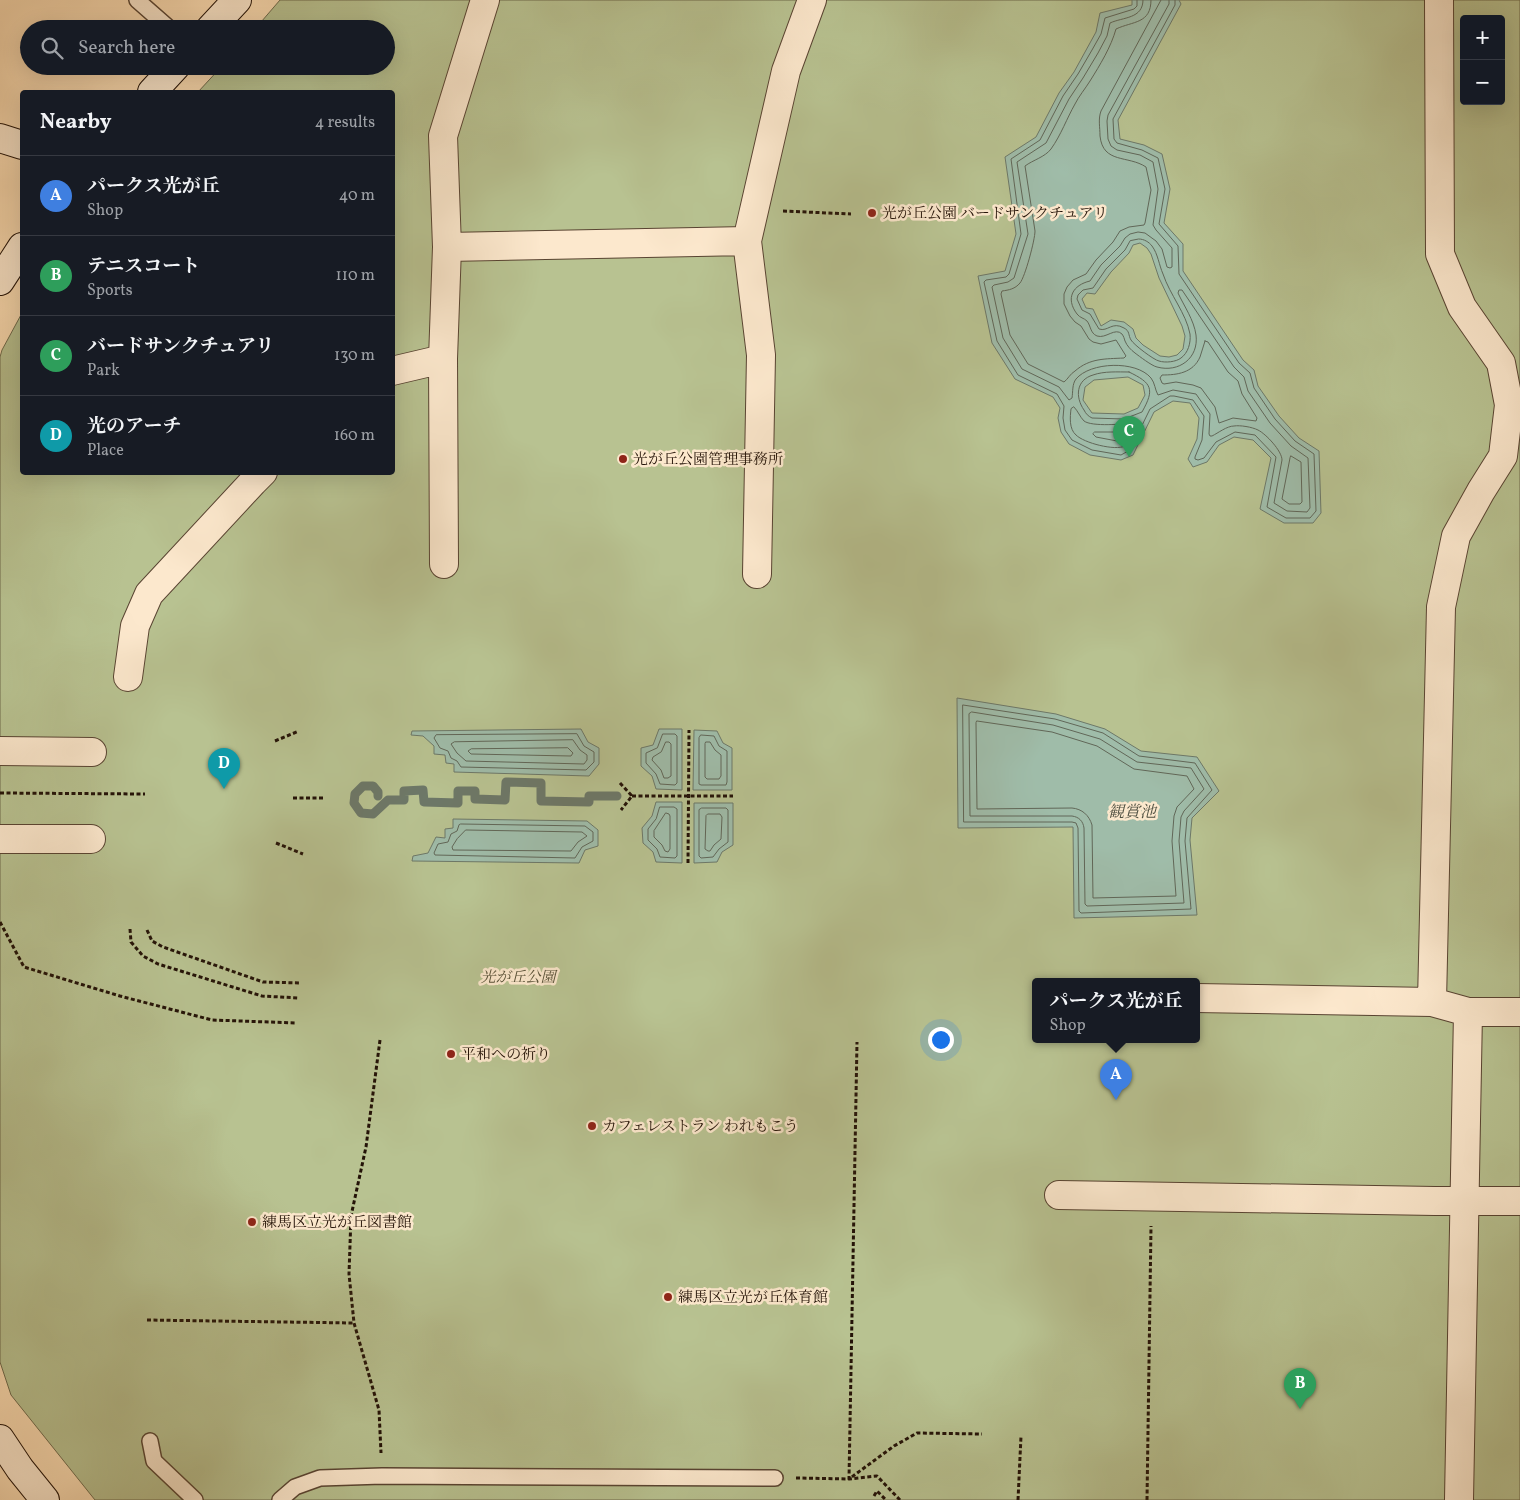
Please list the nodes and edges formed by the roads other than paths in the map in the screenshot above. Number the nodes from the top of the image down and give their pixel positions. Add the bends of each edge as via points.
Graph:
1 (137, 0) edge
2 (237, 0) edge
3 (485, 0) edge
4 (812, 0) edge
5 (1438, 0) edge
6 (160, 20) edge
7 (218, 20) edge
8 (168, 75) edge
9 (154, 90) edge
10 (0, 138) edge
11 (20, 144) edge
12 (747, 241) junction
13 (447, 247) junction
14 (20, 250) edge
15 (0, 281) edge
16 (443, 359) junction
17 (395, 370) edge
18 (260, 475) edge
19 (444, 564) dead end
20 (757, 574) dead end
21 (128, 677) dead end
22 (0, 751) edge
23 (92, 752) dead end
24 (0, 839) edge
25 (91, 839) dead end
26 (1200, 998) edge
27 (1432, 1002) junction
28 (1468, 1012) junction
29 (1520, 1012) edge
30 (1059, 1195) dead end
31 (1465, 1201) junction
32 (1520, 1201) edge
33 (0, 1439) edge
34 (150, 1441) dead end
35 (775, 1478) road end
36 (45, 1500) edge
37 (195, 1500) edge
38 (280, 1500) edge
39 (1459, 1500) edge

1 - 6 lane
2 - 7 street
3 - 13 street via 444,136
4 - 12 street via 786,71
5 - 27 street via 1440,254 1462,307 1501,362 1509,405 1503,456 1456,536 1441,607
8 - 9 street
10 - 11 street
12 - 13 street
12 - 20 street via 761,355
13 - 16 street
14 - 15 street
16 - 17 street
16 - 19 street
18 - 21 street via 149,594 135,626
22 - 23 street
24 - 25 street
26 - 27 street
27 - 28 street
28 - 29 street
28 - 31 street
30 - 31 street
31 - 32 street
31 - 39 street
33 - 36 street
34 - 37 lane via 154,1461
35 - 38 lane via 320,1478 295,1487

